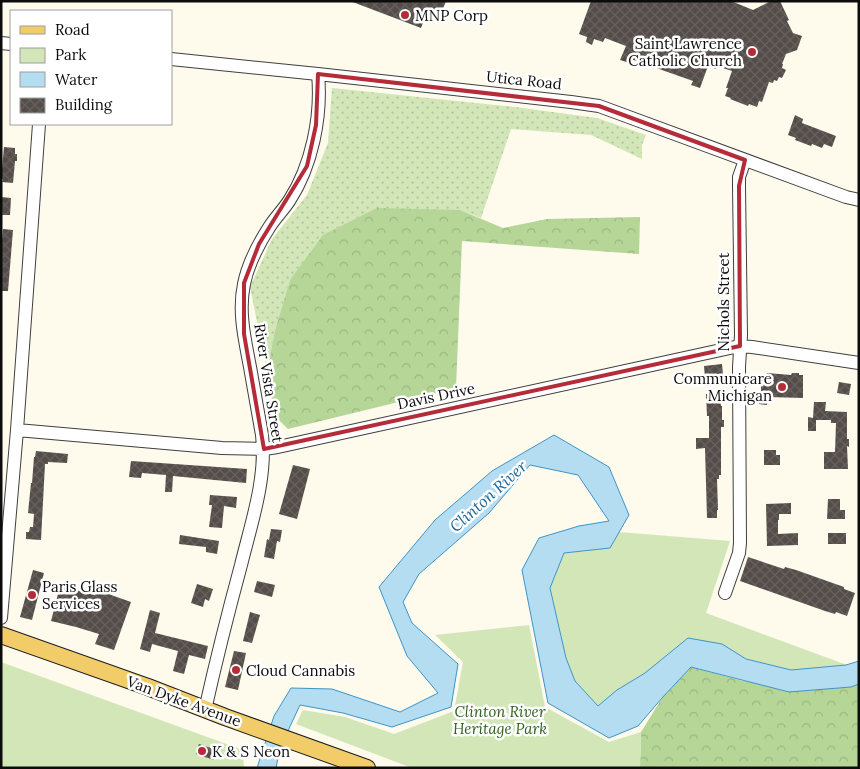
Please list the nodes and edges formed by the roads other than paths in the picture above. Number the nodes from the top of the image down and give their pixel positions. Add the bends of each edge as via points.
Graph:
1 (172, 59) edge
2 (318, 74) junction
3 (39, 125) edge
4 (745, 160) junction
5 (859, 200) edge
6 (740, 346) junction
7 (859, 364) edge
8 (17, 430) junction
9 (264, 450) junction
10 (726, 593) dead end
11 (1, 618) edge
12 (1, 635) edge
13 (205, 710) junction
14 (367, 768) edge

1 - 2 street, Utica Road
2 - 4 street, Utica Road via 599,106
2 - 9 street, River Vista Street via 316,124 307,166 253,258 242,296 244,334
3 - 8 street
4 - 5 street, Utica Road
4 - 6 street, Nichols Street via 739,177
6 - 7 street, Davis Drive
6 - 9 street, Davis Drive
6 - 10 street, Nichols Street via 740,548
8 - 9 street, Davis Drive
8 - 11 street
9 - 13 street, River Vista Street via 251,525
12 - 13 main road, Van Dyke Avenue
13 - 14 main road, Van Dyke Avenue

